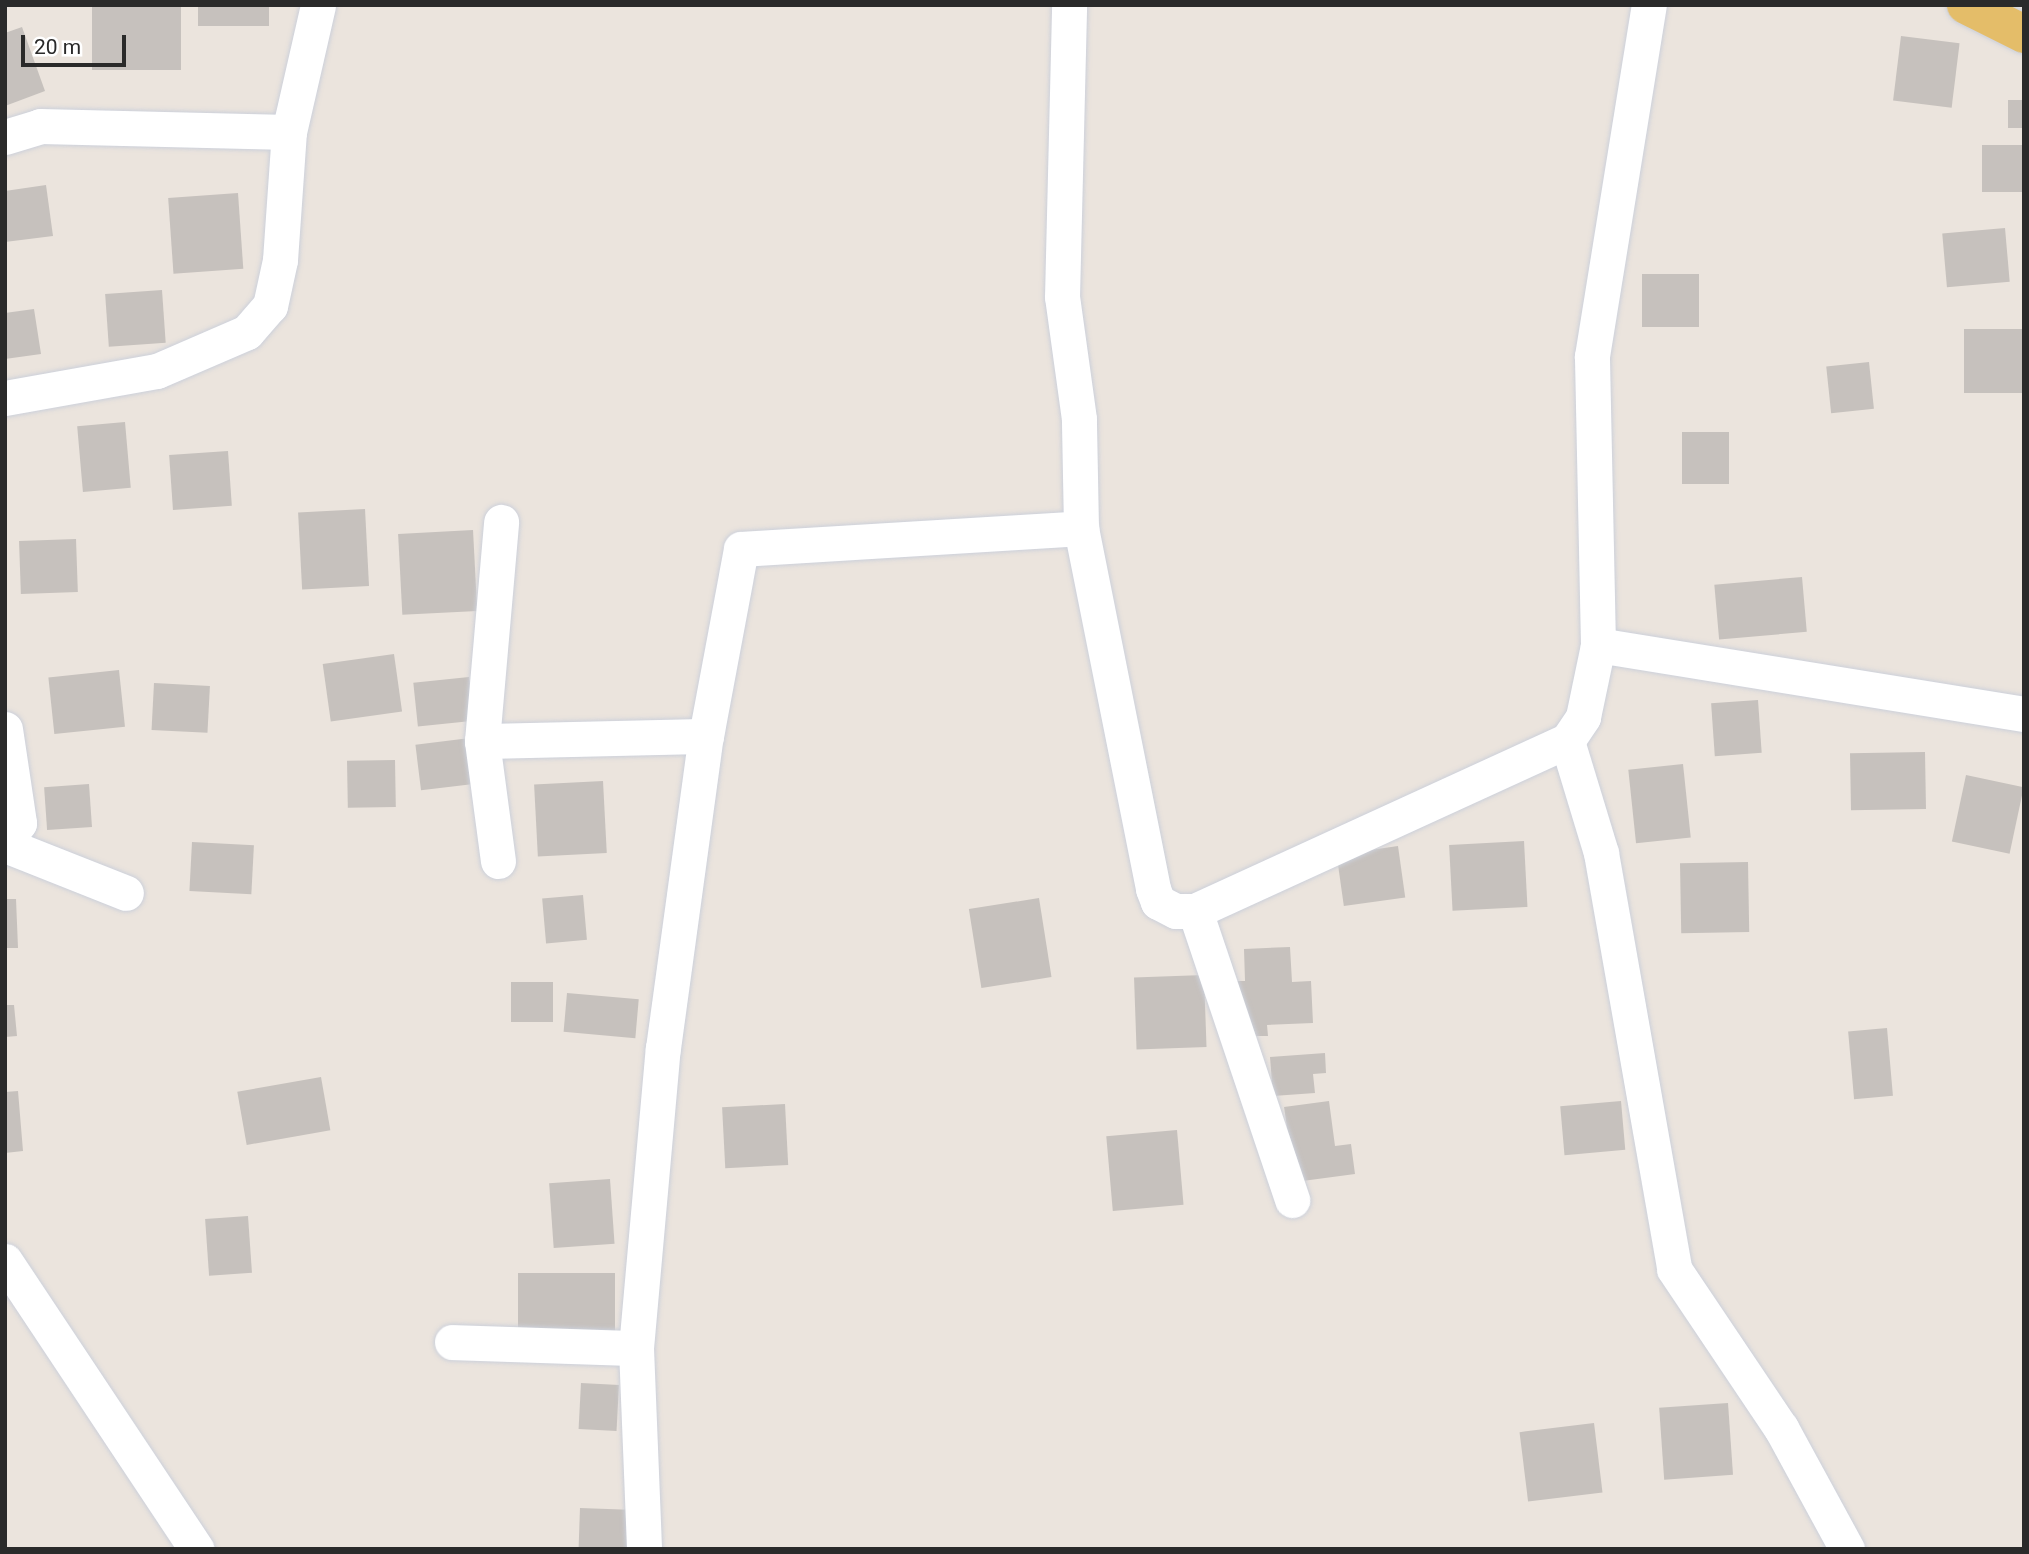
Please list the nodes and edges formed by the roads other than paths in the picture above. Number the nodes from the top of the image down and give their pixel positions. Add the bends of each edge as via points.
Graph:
1 (318, 5) edge
2 (1069, 5) edge
3 (1648, 5) edge
4 (1966, 5) edge
5 (2024, 34) edge
6 (289, 132) junction
7 (5, 137) edge
8 (5, 398) edge
9 (501, 522) dead end
10 (1081, 528) junction
11 (1598, 645) junction
12 (2024, 714) edge
13 (5, 729) edge
14 (706, 736) junction
15 (482, 741) junction
16 (1567, 741) junction
17 (5, 843) edge
18 (498, 861) dead end
19 (126, 893) dead end
20 (1195, 911) junction
21 (1292, 1200) dead end
22 (5, 1261) edge
23 (452, 1342) dead end
24 (636, 1348) junction
25 (195, 1549) edge
26 (644, 1549) edge
27 (1847, 1549) edge

1 - 6 street
2 - 10 street via 1062,296 1079,419
3 - 11 street via 1592,356
4 - 5 main road
6 - 7 street via 40,126
6 - 8 street via 280,260 270,306 247,332 157,371
9 - 15 street
10 - 14 street via 741,549
10 - 20 street via 1153,889 1158,902
11 - 12 street
11 - 16 street via 1583,718
13 - 17 street via 19,823
14 - 15 street
14 - 24 street via 663,1048
15 - 18 street
16 - 20 street
16 - 27 street via 1601,853 1674,1269 1781,1428
17 - 19 street
20 - 21 street
22 - 25 street
23 - 24 street
24 - 26 street

